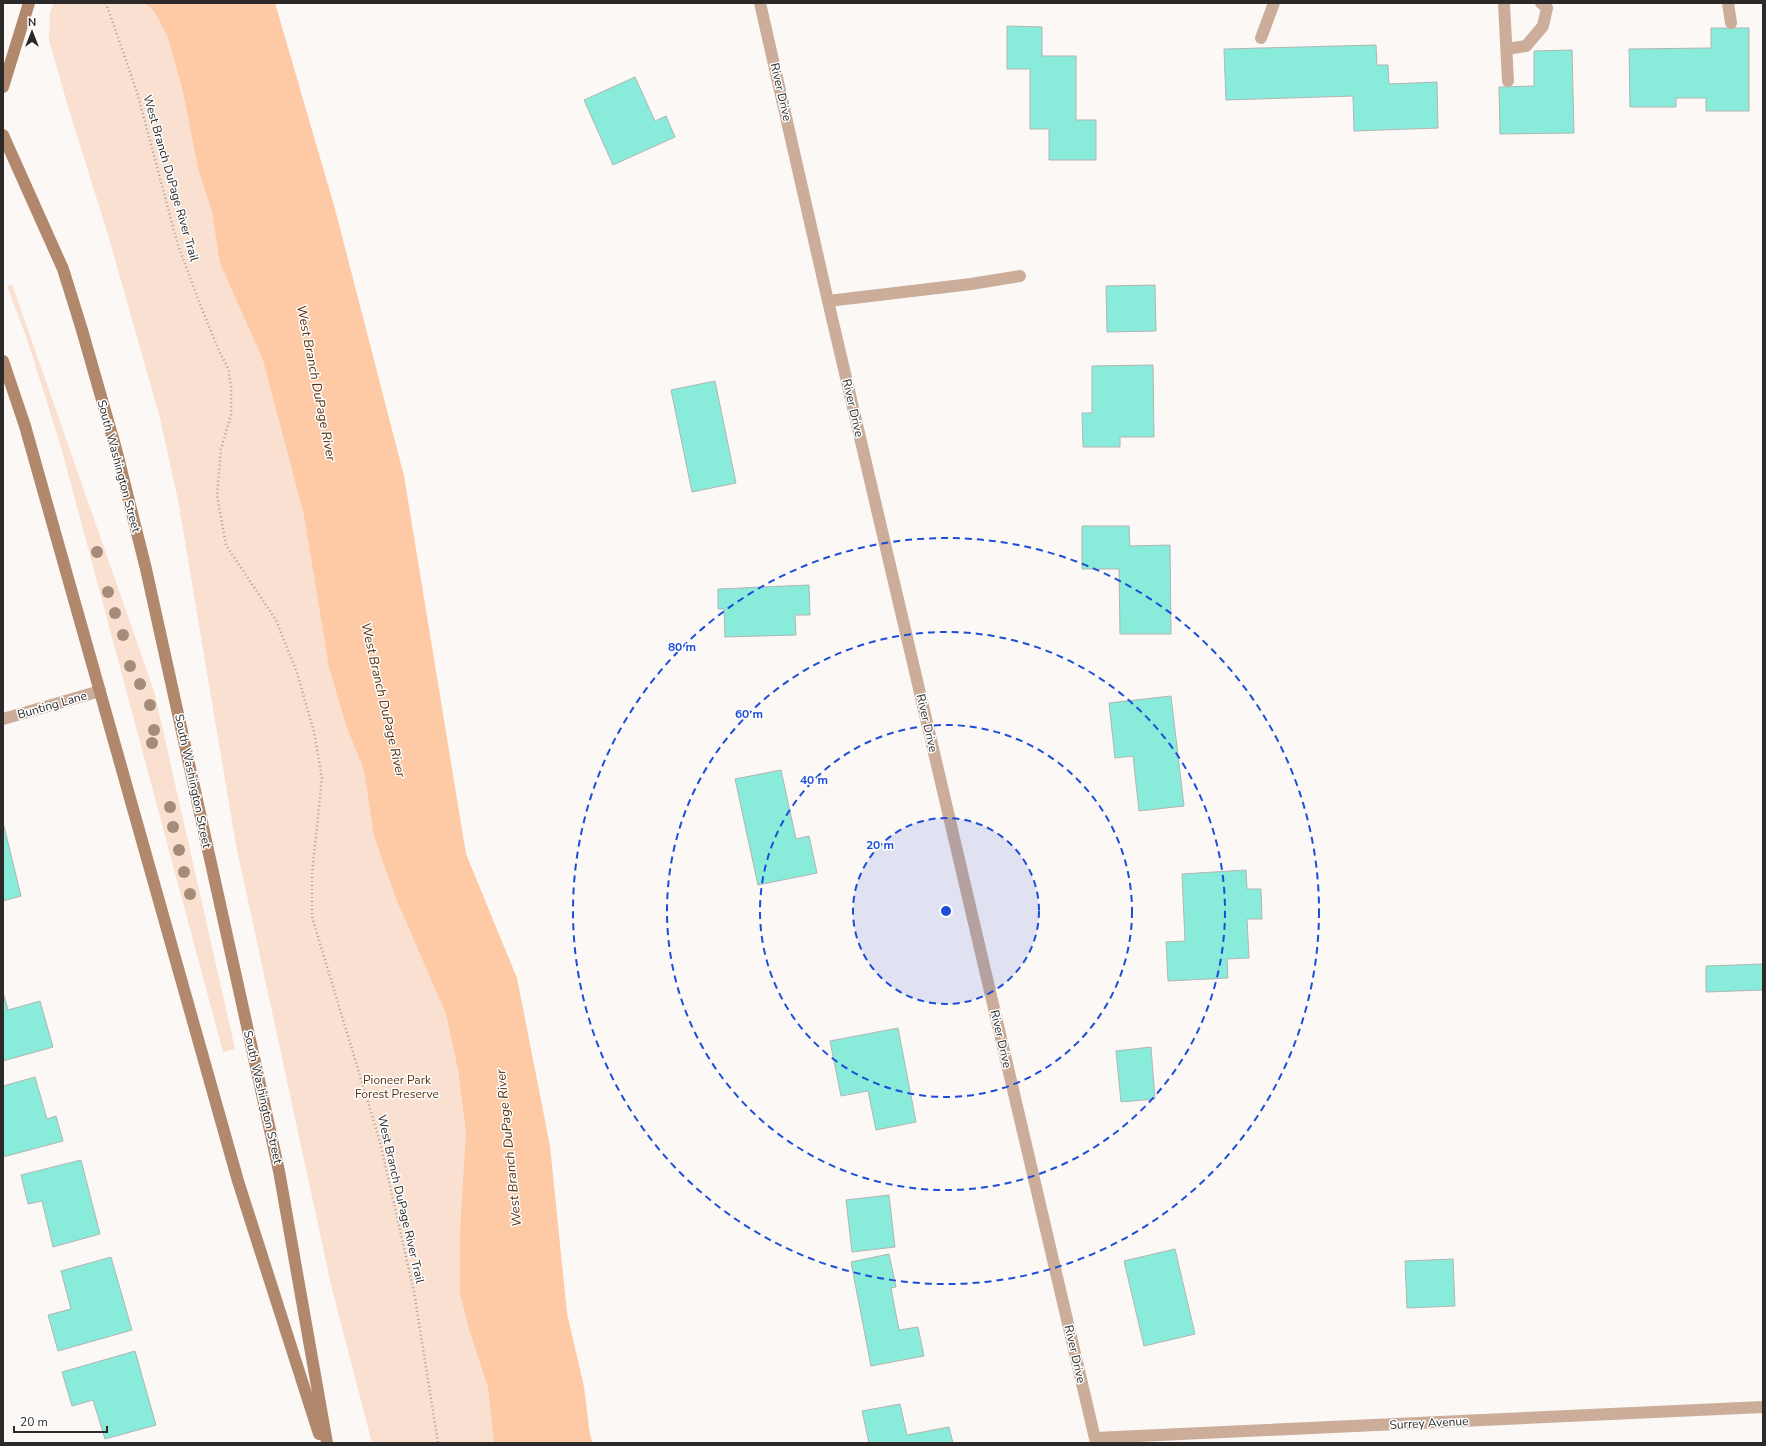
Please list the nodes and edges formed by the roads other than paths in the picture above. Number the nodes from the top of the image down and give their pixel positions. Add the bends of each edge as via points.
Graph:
1 (29, 3) edge
2 (760, 3) edge
3 (1274, 3) edge
4 (1504, 3) edge
5 (1542, 3) edge
6 (1728, 3) edge
7 (1731, 23) dead end
8 (1261, 38) dead end
9 (1506, 49) junction
10 (1508, 81) dead end
11 (3, 87) edge
12 (3, 135) edge
13 (1020, 276) dead end
14 (828, 301) junction
15 (3, 361) edge
16 (100, 691) junction
17 (3, 719) edge
18 (1763, 1407) edge
19 (1095, 1440) edge
20 (322, 1443) edge
21 (327, 1443) edge

1 - 11 main road
2 - 14 street, River Drive
3 - 8 street
4 - 9 street
5 - 9 street via 1547,8 1543,26 1526,46
6 - 7 street
9 - 10 street
12 - 21 main road, South Washington Street via 63,269 118,456 146,569 280,1171
13 - 14 street
14 - 19 street, River Drive
15 - 16 main road via 25,426
16 - 17 street, Bunting Lane
16 - 20 main road via 238,1181
18 - 19 street, Surrey Avenue

